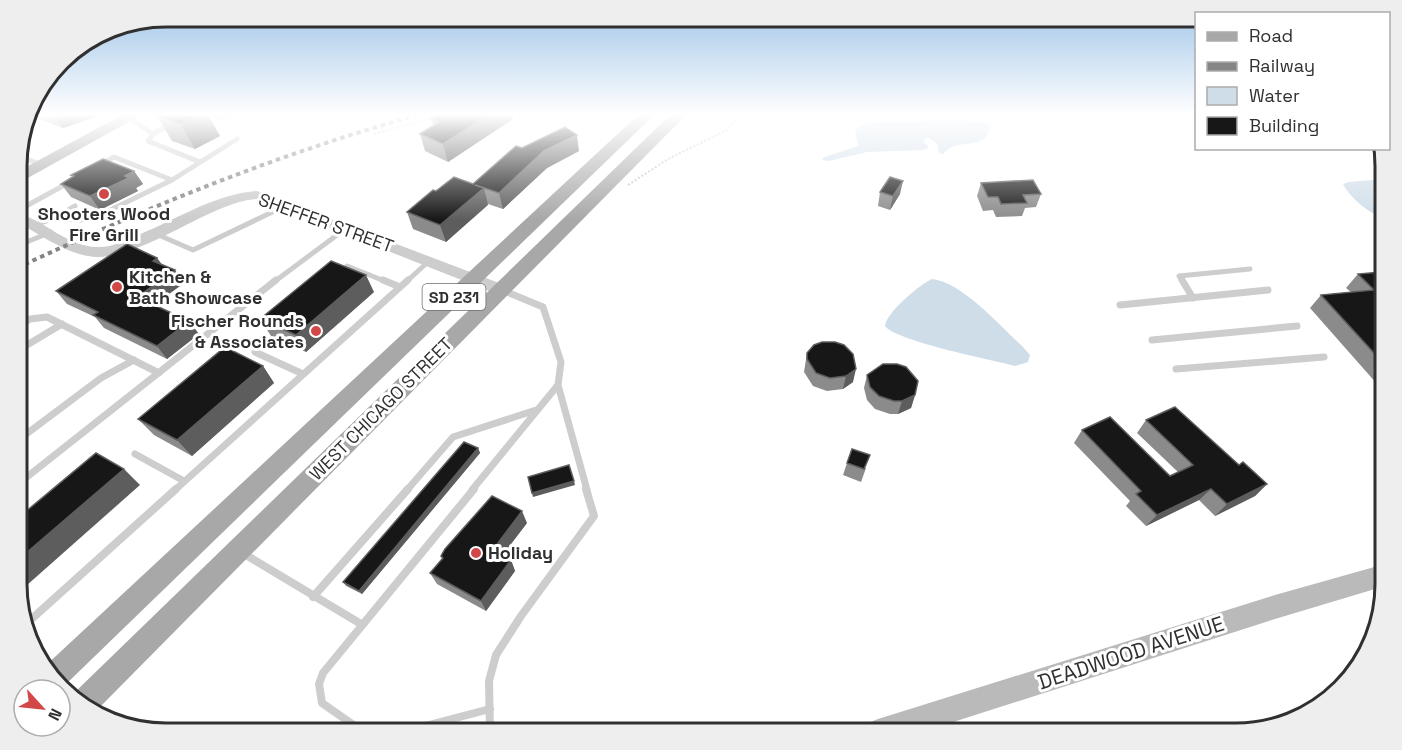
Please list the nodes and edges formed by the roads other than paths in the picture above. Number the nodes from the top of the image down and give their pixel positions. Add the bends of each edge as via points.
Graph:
1 (69, 150) edge
2 (170, 150) edge
3 (219, 150) edge
4 (609, 150) edge
5 (642, 150) edge
6 (27, 159) edge
7 (200, 162) junction
8 (42, 165) junction
9 (94, 168) edge
10 (27, 173) edge
11 (75, 179) edge
12 (171, 180) junction
13 (27, 205) edge
14 (75, 206) dead end
15 (285, 206) junction
16 (55, 218) junction
17 (27, 221) edge
18 (35, 225) junction
19 (345, 229) junction
20 (51, 232) junction
21 (153, 232) junction
22 (27, 242) edge
23 (429, 261) junction
24 (347, 266) edge
25 (1250, 269) dead end
26 (474, 278) junction
27 (400, 287) junction
28 (502, 290) junction
29 (1268, 290) dead end
30 (1193, 298) junction
31 (1120, 305) dead end
32 (27, 322) edge
33 (62, 324) junction
34 (1297, 326) dead end
35 (1152, 340) dead end
36 (27, 345) edge
37 (255, 352) dead end
38 (435, 354) junction
39 (1324, 357) dead end
40 (135, 360) junction
41 (1176, 369) dead end
42 (159, 372) junction
43 (303, 374) junction
44 (558, 385) junction
45 (391, 399) junction
46 (536, 410) junction
47 (27, 434) edge
48 (135, 454) dead end
49 (27, 477) edge
50 (184, 481) junction
51 (243, 553) junction
52 (1375, 578) edge
53 (313, 597) junction
54 (32, 619) edge
55 (361, 624) junction
56 (59, 672) edge
57 (88, 699) edge
58 (98, 705) edge
59 (490, 709) junction
60 (349, 723) edge
61 (436, 723) edge
62 (490, 723) edge
63 (910, 723) edge

1 - 8 main road
2 - 7 lane
3 - 7 lane
4 - 26 main road, WEST CHICAGO STREET / SD 231
5 - 28 main road, WEST CHICAGO STREET / SD 231
6 - 8 lane
7 - 12 lane
8 - 10 main road
9 - 12 lane via 114,157
11 - 13 lane
12 - 16 lane via 100,215 80,220
14 - 16 lane
15 - 19 street, SHEFFER STREET
15 - 21 street, SHEFFER STREET via 258,195 241,196
15 - 21 lane via 194,249
16 - 18 lane
17 - 18 street, SHEFFER STREET
18 - 20 street, SHEFFER STREET
19 - 23 street, SHEFFER STREET
19 - 42 lane
20 - 21 street, SHEFFER STREET via 100,252
20 - 22 lane
23 - 26 street, SHEFFER STREET
23 - 27 lane
24 - 27 lane
25 - 30 lane via 1179,276
26 - 28 street, SHEFFER STREET
26 - 45 main road via 478,294 474,304 427,350
26 - 56 main road, WEST CHICAGO STREET / SD 231
27 - 43 lane
28 - 38 main road, WEST CHICAGO STREET / SD 231
28 - 44 lane via 543,307 561,362
29 - 30 lane
30 - 31 lane
32 - 33 lane via 47,316
33 - 36 lane
33 - 40 lane
34 - 35 lane
37 - 43 lane
38 - 45 main road, WEST CHICAGO STREET / SD 231
38 - 51 main road via 377,424
39 - 41 lane
40 - 42 lane
40 - 47 lane via 101,378
42 - 49 lane
43 - 50 lane
44 - 46 lane
44 - 59 lane via 594,516 496,655 489,681
45 - 51 main road, WEST CHICAGO STREET / SD 231
46 - 53 lane via 453,437
46 - 55 lane
48 - 50 lane
50 - 54 lane
51 - 53 lane
51 - 57 main road, WEST CHICAGO STREET / SD 231
51 - 58 main road
52 - 63 main road, DEADWOOD AVENUE
53 - 55 lane
55 - 60 lane via 323,673 319,694 322,704
59 - 61 lane
59 - 62 lane

